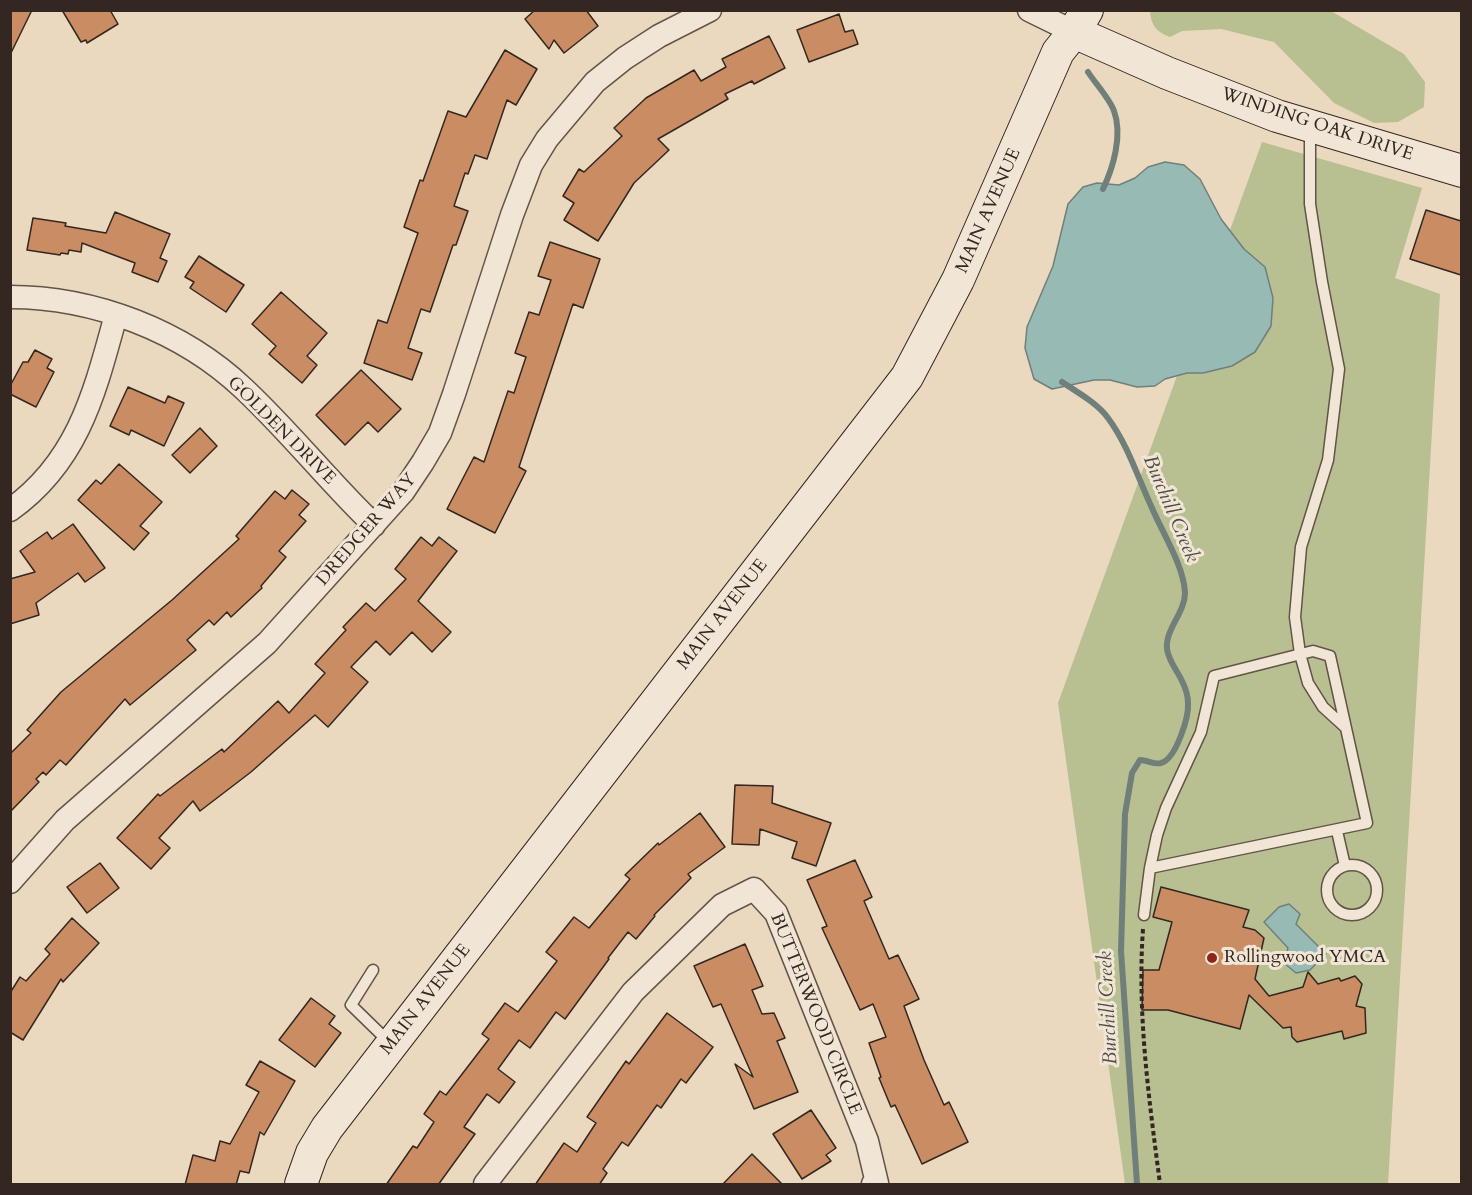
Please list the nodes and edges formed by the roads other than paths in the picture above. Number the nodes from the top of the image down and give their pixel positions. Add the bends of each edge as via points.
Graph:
1 (710, 10) edge
2 (1029, 10) edge
3 (1081, 21) edge
4 (1310, 126) junction
5 (1461, 171) edge
6 (10, 297) edge
7 (116, 315) junction
8 (10, 510) edge
9 (374, 525) junction
10 (1300, 654) junction
11 (1345, 727) junction
12 (1337, 831) junction
13 (1345, 866) junction
14 (1150, 868) junction
15 (10, 882) edge
16 (1144, 915) road end
17 (373, 970) dead end
18 (391, 1045) junction
19 (300, 1185) edge
20 (485, 1185) edge
21 (873, 1185) edge

1 - 9 street, DREDGER WAY via 625,58 595,82 547,139 531,165 512,215 440,433 403,492
2 - 3 street
3 - 4 street, WINDING OAK DRIVE via 1167,73
3 - 18 street, MAIN AVENUE via 1058,52 958,280 907,377
4 - 5 street, WINDING OAK DRIVE
4 - 10 lane via 1310,204 1339,369 1328,460 1301,547 1295,617
6 - 7 street, GOLDEN DRIVE via 64,302
7 - 8 street via 94,395 81,426 43,481
7 - 9 street, GOLDEN DRIVE via 182,344 229,377
9 - 15 street, DREDGER WAY via 267,643 65,820
10 - 11 lane via 1308,683 1323,707
10 - 11 lane via 1313,651 1330,656
10 - 14 lane via 1214,676 1201,732 1166,808
11 - 12 lane via 1367,824
12 - 13 lane
12 - 14 lane
13 - 13 lane via 1330,878 1328,897 1340,911 1359,914 1374,902 1376,882 1364,868
14 - 16 lane
17 - 18 lane via 351,1005
18 - 19 street, MAIN AVENUE via 327,1128
20 - 21 street, BUTTERWOOD CIRCLE via 633,992 722,905 754,889 781,924 867,1141 877,1183

